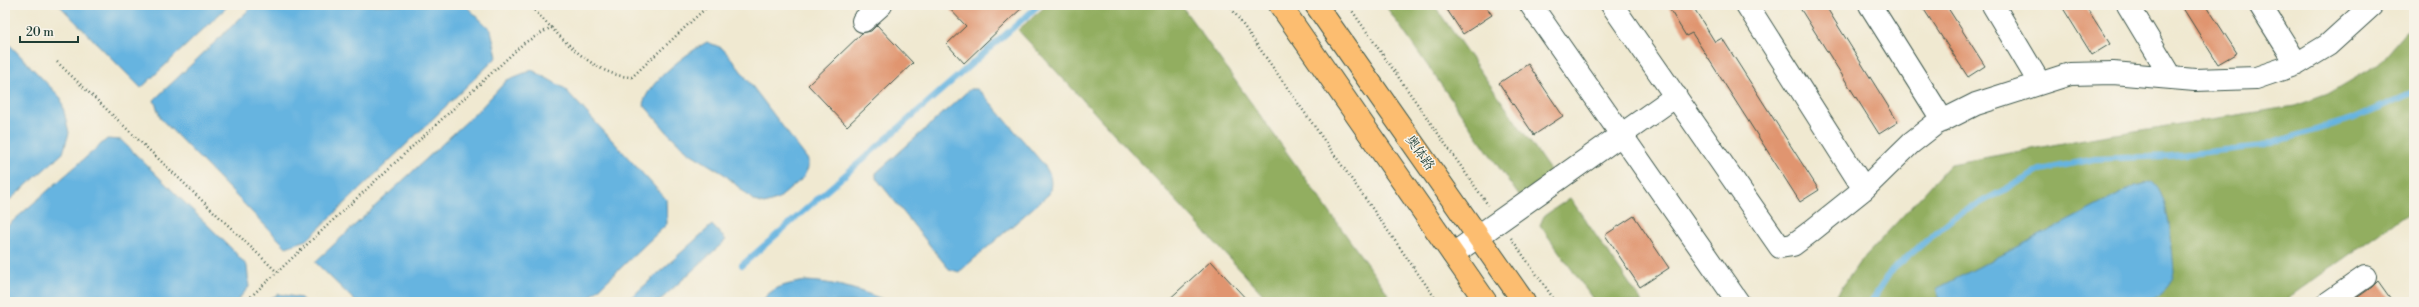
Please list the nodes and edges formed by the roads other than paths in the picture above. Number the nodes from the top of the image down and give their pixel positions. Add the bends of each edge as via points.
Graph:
1 (881, 5) edge
2 (1280, 5) edge
3 (1316, 5) edge
4 (1532, 5) edge
5 (1612, 5) edge
6 (1747, 5) edge
7 (1870, 5) edge
8 (1992, 5) edge
9 (2128, 5) edge
10 (2260, 5) edge
11 (2372, 5) edge
12 (864, 21) dead end
13 (2296, 64) junction
14 (2172, 78) junction
15 (2040, 82) junction
16 (1676, 96) junction
17 (1943, 121) junction
18 (1621, 135) junction
19 (1864, 189) junction
20 (1479, 237) junction
21 (1453, 254) junction
22 (2365, 277) dead end
23 (1486, 302) edge
24 (1524, 302) edge
25 (1738, 302) edge
26 (2329, 302) edge

1 - 12 lane
2 - 21 main road
3 - 20 main road, 奥体路
4 - 18 lane
5 - 16 lane
6 - 19 lane
7 - 17 lane
8 - 15 lane
9 - 14 lane
10 - 13 lane
11 - 13 lane via 2328,45
13 - 14 lane via 2256,78
14 - 15 lane via 2113,73 2070,74
15 - 17 lane via 1976,104
16 - 18 lane
16 - 19 lane via 1780,247 1793,245
17 - 19 lane via 1912,143
18 - 20 lane
18 - 25 lane
20 - 21 lane
20 - 24 main road, 奥体路
21 - 23 main road
22 - 26 lane

